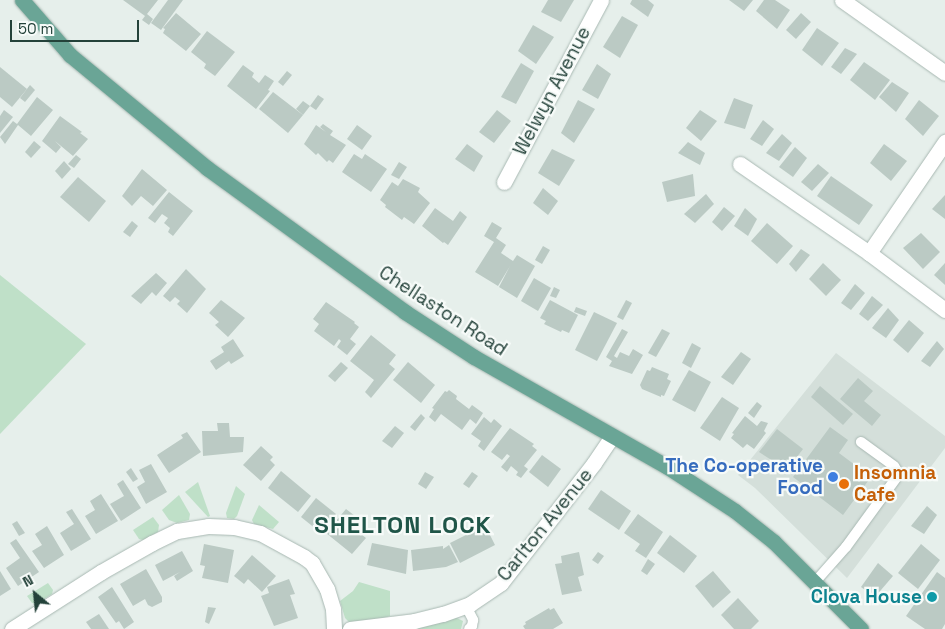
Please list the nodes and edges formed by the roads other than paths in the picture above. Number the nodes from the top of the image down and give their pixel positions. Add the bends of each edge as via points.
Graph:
1 (22, 0) edge
2 (601, 0) edge
3 (842, 0) edge
4 (862, 6) edge
5 (945, 73) edge
6 (945, 142) edge
7 (740, 164) dead end
8 (504, 182) dead end
9 (869, 253) junction
10 (945, 310) edge
11 (612, 436) junction
12 (861, 442) dead end
13 (815, 582) junction
14 (466, 606) junction
15 (12, 629) edge
16 (334, 629) edge
17 (350, 629) edge
18 (469, 629) edge
19 (861, 629) edge

1 - 11 main road, Chellaston Road via 70,55 207,168 405,312 466,352
2 - 8 street, Welwyn Avenue
3 - 4 street
4 - 5 street
6 - 9 street
7 - 9 street
9 - 10 street
11 - 13 main road, Chellaston Road via 735,511 774,542
11 - 14 street, Carlton Avenue via 501,584
12 - 13 lane via 900,474 846,547
13 - 19 main road, Chellaston Road
14 - 17 street, Carlton Avenue via 414,621
14 - 18 lane via 473,620
15 - 16 street via 152,543 177,531 208,526 260,533 304,557 327,589 333,608

